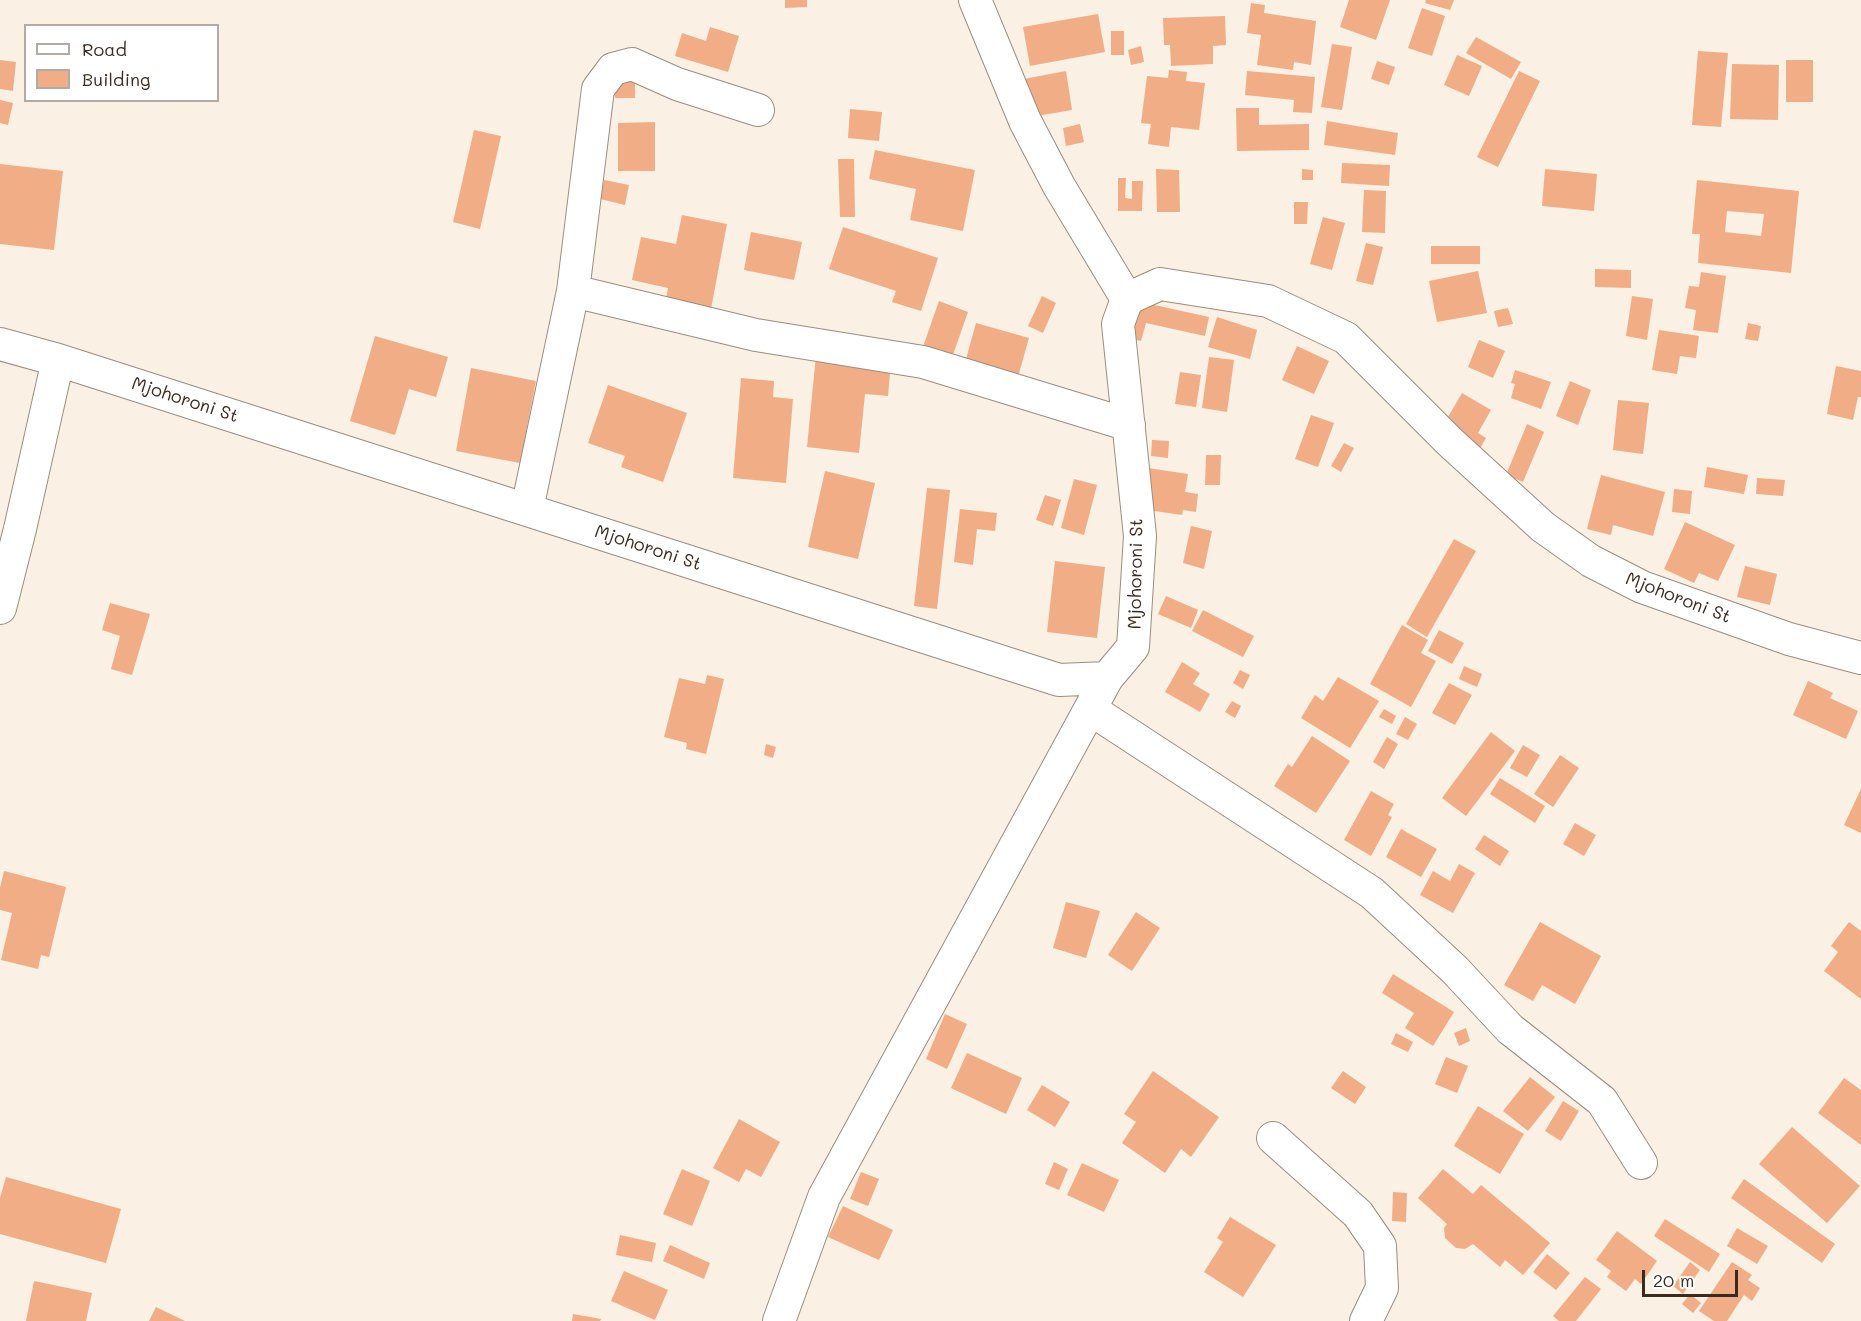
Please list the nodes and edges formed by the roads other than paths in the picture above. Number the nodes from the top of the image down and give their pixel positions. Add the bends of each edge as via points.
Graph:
1 (975, 0) edge
2 (758, 110) dead end
3 (573, 291) junction
4 (1127, 299) junction
5 (0, 344) edge
6 (58, 360) junction
7 (1129, 425) junction
8 (527, 509) junction
9 (0, 608) edge
10 (1861, 658) edge
11 (1107, 678) junction
12 (1090, 709) junction
13 (1273, 1138) dead end
14 (1641, 1163) dead end
15 (778, 1321) edge
16 (1366, 1321) edge

1 - 4 street via 1025,121
2 - 3 street via 677,84 632,64 613,69 598,89
3 - 7 street via 756,335 923,362
3 - 8 street
4 - 7 street, Mjohoroni St via 1118,324
4 - 10 street, Mjohoroni St via 1160,284 1268,301 1346,338 1450,442 1543,527 1591,561 1654,591 1789,639
5 - 6 street, Mjohoroni St
6 - 8 street, Mjohoroni St
6 - 9 street
7 - 11 street, Mjohoroni St via 1140,536 1133,647
8 - 11 street, Mjohoroni St via 1059,680
11 - 12 street
12 - 14 street via 1372,893 1455,970 1510,1029 1602,1101
12 - 15 street via 824,1197
13 - 16 street via 1358,1214 1380,1246 1382,1288

